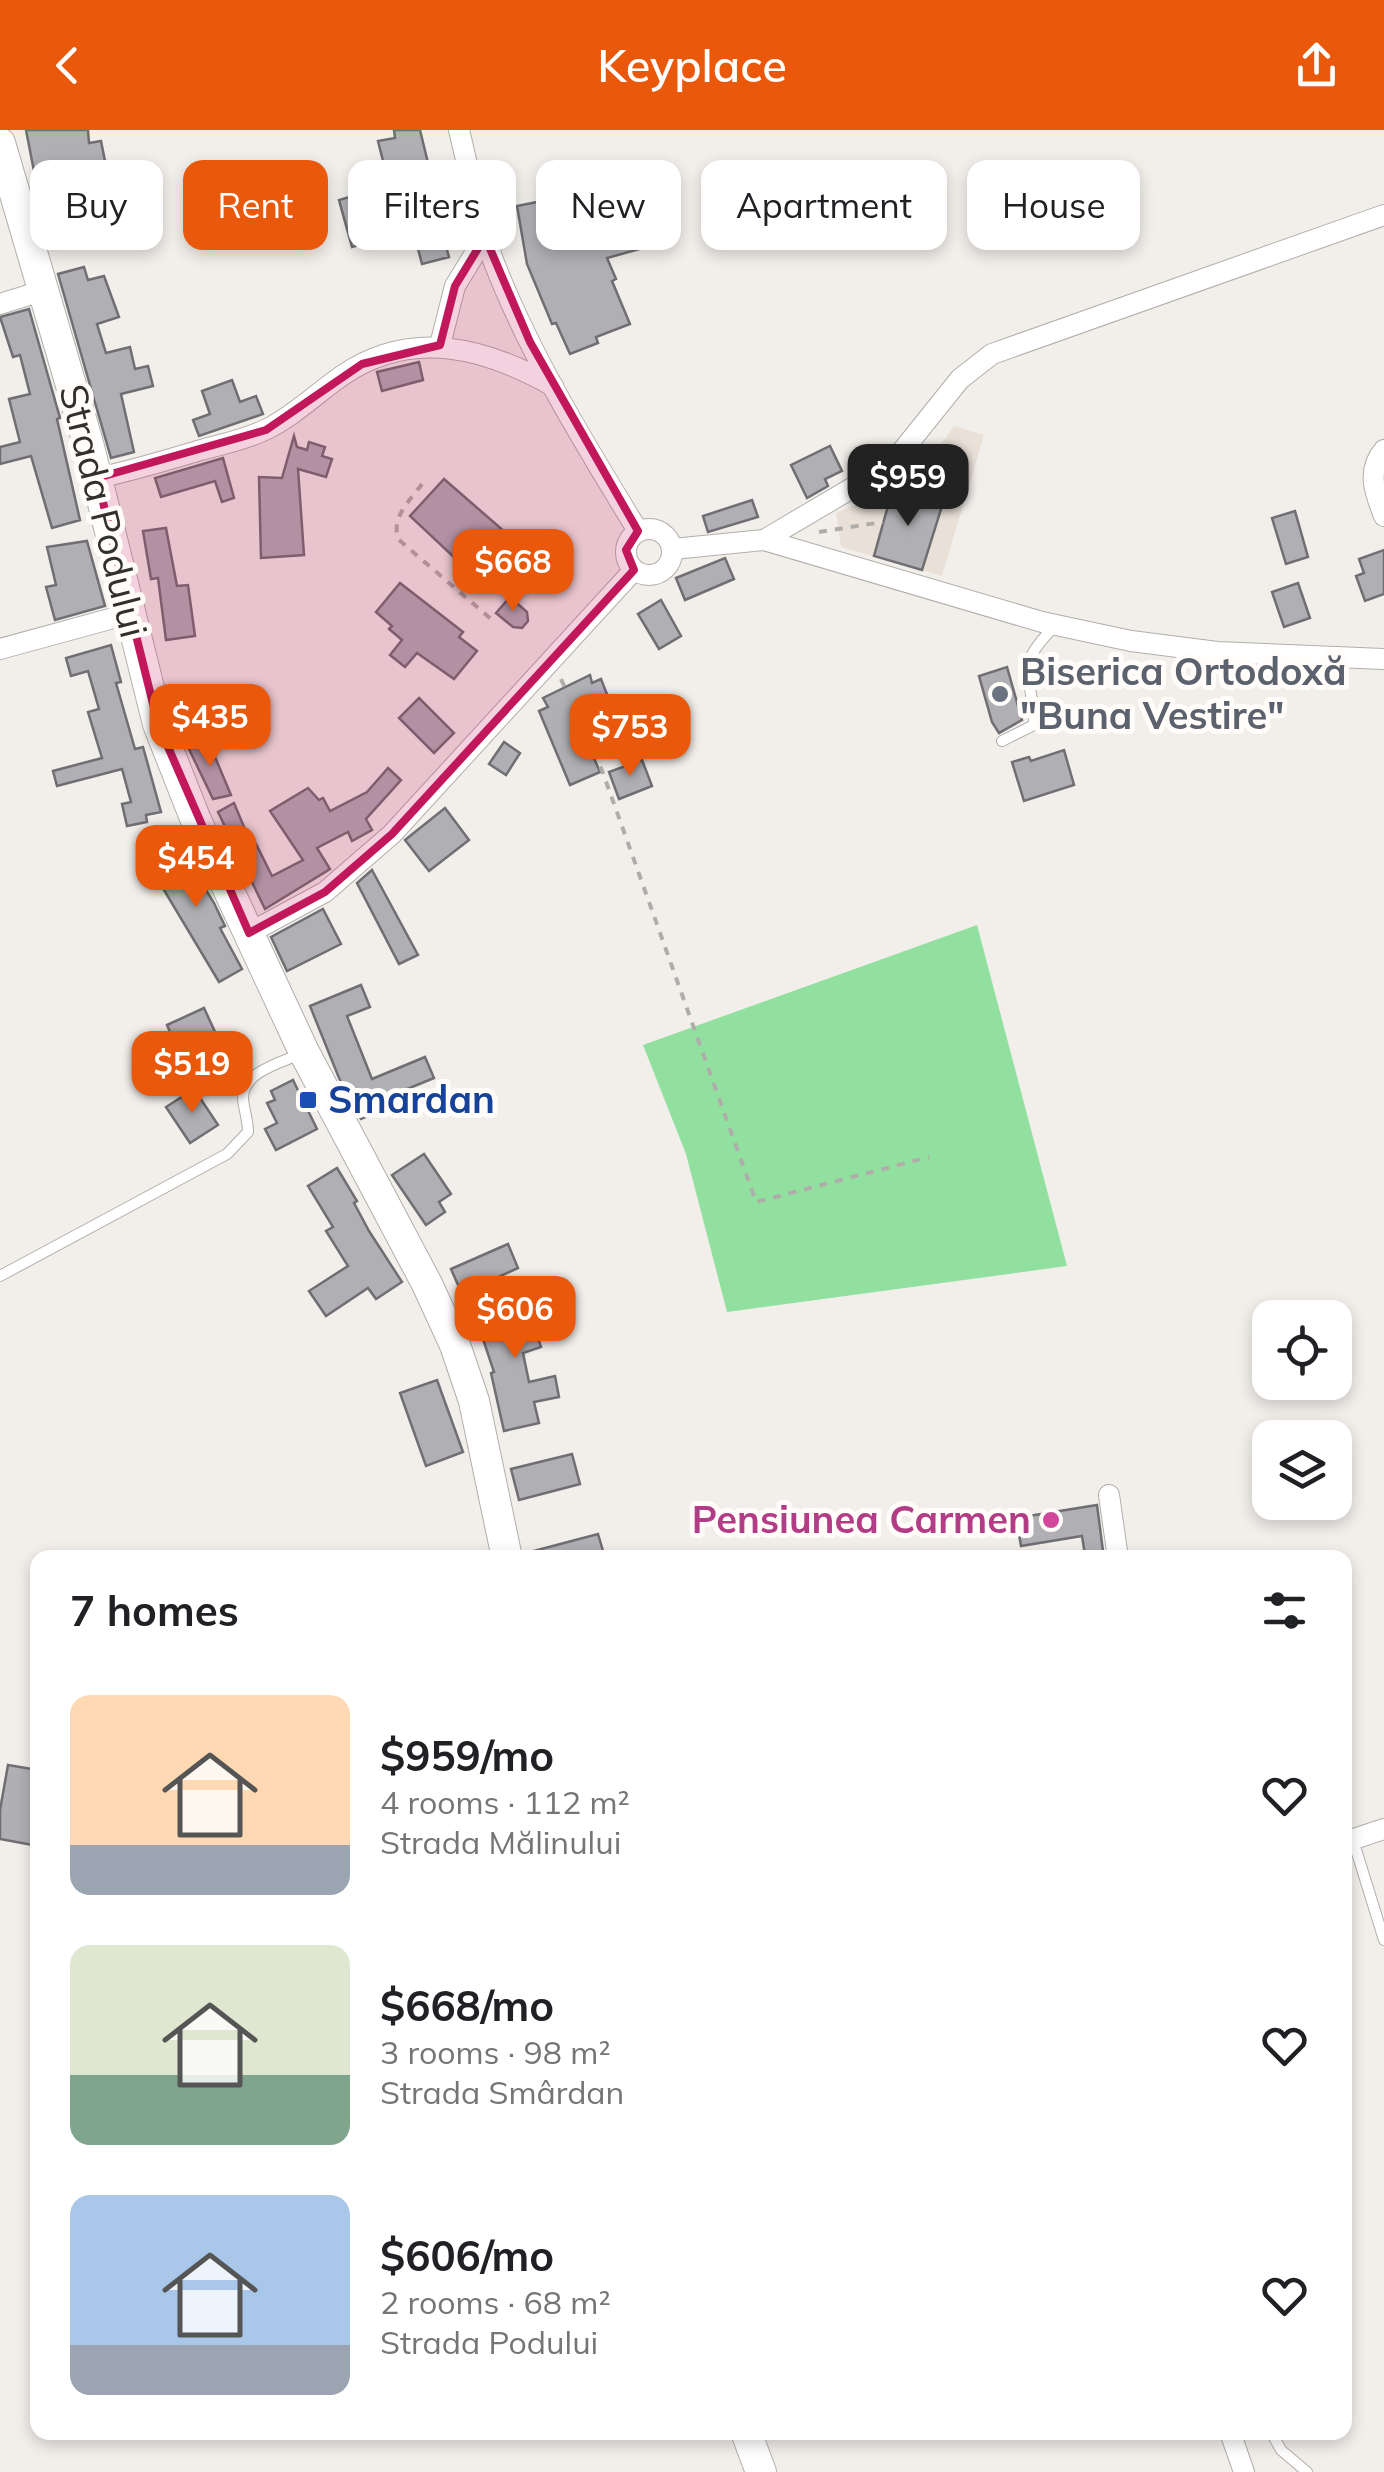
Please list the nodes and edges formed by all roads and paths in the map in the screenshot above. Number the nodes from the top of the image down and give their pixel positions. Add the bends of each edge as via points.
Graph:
1 (460, 130) edge
2 (0, 143) edge
3 (467, 160) edge
4 (1384, 215) edge
5 (477, 250) edge
6 (490, 250) edge
7 (46, 290) junction
8 (0, 304) edge
9 (440, 345) junction
10 (553, 386) junction
11 (1384, 450) edge
12 (97, 478) junction
13 (422, 484) dead end
14 (1384, 516) edge
15 (884, 522) dead end
16 (638, 531) junction
17 (816, 532) dead end
18 (764, 540) junction
19 (672, 550) junction
20 (634, 570) junction
21 (128, 614) junction
22 (491, 618) dead end
23 (1056, 625) junction
24 (0, 650) edge
25 (1384, 658) edge
26 (566, 688) dead end
27 (1002, 741) dead end
28 (249, 933) junction
29 (304, 1052) junction
30 (929, 1158) dead end
31 (0, 1276) edge
32 (1109, 1495) dead end
33 (505, 1550) edge
34 (1117, 1550) edge
35 (1384, 1829) edge
36 (1352, 1839) edge
37 (1352, 1849) edge
38 (1384, 1940) edge
39 (749, 2440) edge
40 (1233, 2440) edge
41 (1275, 2440) edge
42 (762, 2469) edge
43 (1244, 2472) edge
44 (1307, 2472) edge

1 - 3 street
2 - 7 street, Strada Podului
4 - 18 street via 992,354 960,378 891,465
5 - 9 street via 455,286
6 - 10 street
7 - 8 street
7 - 12 street, Strada Podului
9 - 10 street via 484,353
9 - 12 street via 362,364 266,430
10 - 16 street
11 - 14 street via 1373,474
12 - 21 street, Strada Podului
13 - 22 path via 396,519 398,540
15 - 17 path
16 - 19 street via 660,531
16 - 20 street via 626,550
18 - 19 street
18 - 23 street
19 - 20 street via 669,565 656,575
20 - 28 street via 378,847 326,892
21 - 24 street
21 - 28 street, Strada Podului via 158,724
23 - 25 street via 1217,652
23 - 27 lane via 1028,660 1034,725
26 - 30 path via 603,773 756,1202
28 - 29 street, Strada Podului
29 - 31 lane via 250,1080 243,1102 248,1132 226,1154
29 - 33 street, Strada Podului via 455,1345 474,1400
32 - 34 street
35 - 36 street
37 - 38 lane
39 - 42 street
40 - 43 street
41 - 44 lane

